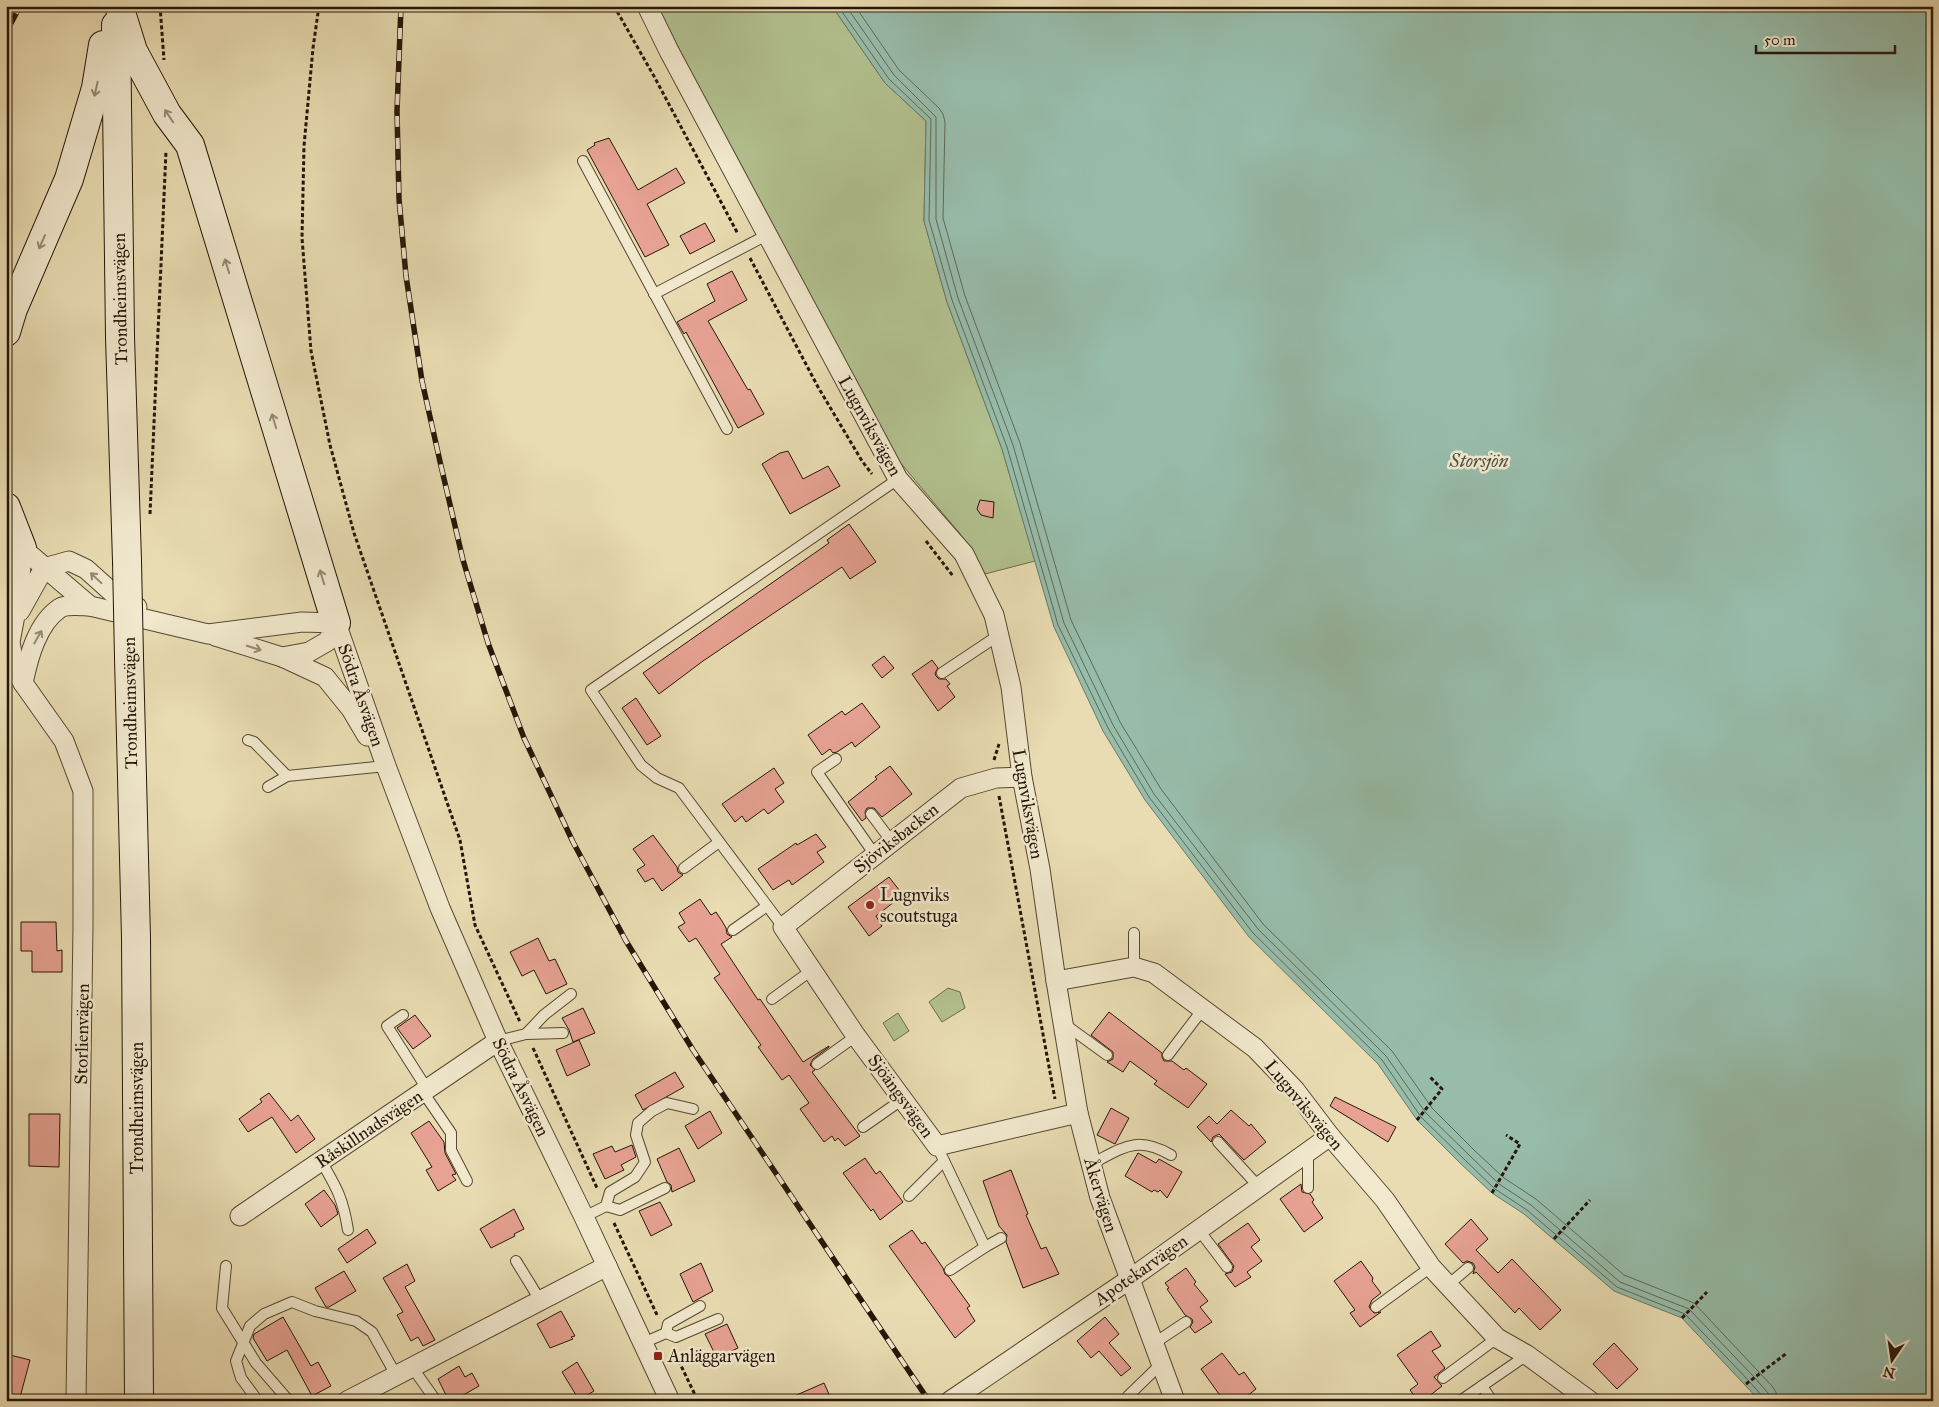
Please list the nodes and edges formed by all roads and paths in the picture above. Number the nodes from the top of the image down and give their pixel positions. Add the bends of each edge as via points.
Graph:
1 (109, 6) edge
2 (117, 6) edge
3 (160, 6) edge
4 (319, 6) edge
5 (614, 6) edge
6 (647, 6) edge
7 (164, 68) dead end
8 (167, 114) junction
9 (583, 161) dead end
10 (767, 235) junction
11 (744, 247) junction
12 (654, 294) junction
13 (6, 332) edge
14 (727, 429) dead end
15 (891, 484) junction
16 (6, 508) edge
17 (150, 520) dead end
18 (921, 535) dead end
19 (22, 548) junction
20 (44, 568) junction
21 (957, 582) dead end
22 (90, 606) junction
23 (15, 618) junction
24 (166, 623) junction
25 (336, 623) junction
26 (208, 634) junction
27 (999, 635) junction
28 (282, 657) junction
29 (942, 673) dead end
30 (24, 683) junction
31 (1002, 736) dead end
32 (248, 740) dead end
33 (836, 759) dead end
34 (386, 766) junction
35 (287, 776) junction
36 (1022, 777) junction
37 (996, 778) junction
38 (268, 786) dead end
39 (871, 814) dead end
40 (719, 842) junction
41 (892, 842) junction
42 (875, 855) junction
43 (684, 868) dead end
44 (767, 906) junction
45 (783, 927) junction
46 (733, 930) dead end
47 (1134, 933) dead end
48 (1134, 967) junction
49 (812, 970) junction
50 (1056, 981) junction
51 (570, 994) dead end
52 (772, 999) dead end
53 (1203, 1009) junction
54 (403, 1015) dead end
55 (1063, 1023) junction
56 (563, 1033) dead end
57 (526, 1034) junction
58 (856, 1036) junction
59 (498, 1041) junction
60 (1107, 1055) dead end
61 (1168, 1055) dead end
62 (817, 1064) dead end
63 (1430, 1077) dead end
64 (425, 1091) junction
65 (903, 1099) junction
66 (693, 1109) dead end
67 (1078, 1113) junction
68 (1059, 1117) junction
69 (1418, 1120) dead end
70 (863, 1127) dead end
71 (1506, 1135) dead end
72 (1330, 1136) junction
73 (1218, 1142) dead end
74 (1308, 1152) junction
75 (941, 1153) junction
76 (1171, 1155) dead end
77 (321, 1161) junction
78 (1091, 1164) junction
79 (467, 1181) dead end
80 (1259, 1187) junction
81 (665, 1188) dead end
82 (1308, 1188) dead end
83 (1492, 1193) dead end
84 (909, 1196) dead end
85 (1590, 1200) dead end
86 (606, 1206) junction
87 (240, 1216) dead end
88 (584, 1217) junction
89 (348, 1230) dead end
90 (1199, 1230) junction
91 (1002, 1238) dead end
92 (1554, 1239) dead end
93 (985, 1247) junction
94 (516, 1261) dead end
95 (226, 1266) dead end
96 (607, 1266) junction
97 (1228, 1267) dead end
98 (1431, 1267) junction
99 (1468, 1268) dead end
100 (950, 1270) dead end
101 (1130, 1279) junction
102 (1448, 1286) junction
103 (1707, 1292) dead end
104 (540, 1300) junction
105 (700, 1306) dead end
106 (1376, 1306) dead end
107 (1682, 1318) dead end
108 (718, 1319) dead end
109 (1186, 1322) dead end
110 (666, 1333) junction
111 (1497, 1338) junction
112 (643, 1343) junction
113 (243, 1344) junction
114 (1153, 1344) junction
115 (1787, 1353) dead end
116 (1527, 1355) junction
117 (1161, 1364) junction
118 (404, 1371) junction
119 (1443, 1378) dead end
120 (1746, 1384) dead end
121 (1482, 1386) junction
122 (1128, 1396) dead end
123 (434, 1398) dead end
124 (666, 1400) edge
125 (76, 1401) edge
126 (139, 1401) edge
127 (258, 1401) edge
128 (289, 1401) edge
129 (347, 1401) edge
130 (698, 1401) edge
131 (950, 1401) edge
132 (1175, 1401) edge
133 (1460, 1401) edge
134 (1492, 1401) edge
135 (1590, 1401) edge

1 -> 13 main road via 96,88 69,179
2 - 8 main road via 132,51
2 - 126 main road, Trondheimsvägen, bridge via 120,337 136,938
3 - 7 path
4 - 57 path via 304,146 302,238 313,360 330,445 354,533 460,840 475,925
5 - 11 path
6 - 10 street, Lugnviksvägen
8 - 17 path
25 -> 8 main road via 190,145
9 - 12 lane
10 - 11 lane
10 - 15 street, Lugnviksvägen
11 - 12 lane
11 - 15 path via 818,387 862,461
12 - 14 lane
15 - 27 street, Lugnviksvägen via 964,554 994,615
15 - 40 lane via 592,690 641,765 657,778 679,788
16 - 19 main road
18 - 21 path
19 - 20 street
19 - 23 street, Storlienvägen
20 - 22 street
20 - 23 street
24 -> 20 street via 115,596 86,569 69,562
22 - 24 street
30 -> 22 street via 34,642 52,616 61,607
23 - 30 street, Storlienvägen via 10,642 14,665
24 - 26 street, Södra Åsvägen
25 - 26 street via 302,622
25 - 28 street via 328,641 309,652
25 - 34 street, Södra Åsvägen
26 -> 28 street, Södra Åsvägen
27 - 29 lane
27 - 36 street, Lugnviksvägen via 1011,688
28 - 34 street, Södra Åsvägen via 325,677 351,709
30 - 125 street, Storlienvägen via 64,741 83,791
31 - 37 path via 994,762
32 - 35 lane via 254,742
33 - 42 lane via 817,772
34 - 35 lane
34 - 59 street, Södra Åsvägen via 440,908
35 - 38 lane
36 - 37 street, Sjöviksbacken
36 - 50 street, Lugnviksvägen via 1040,869
37 - 41 street, Sjöviksbacken via 961,788
37 - 68 path
39 - 41 lane
40 - 43 lane
40 - 44 lane
41 - 42 street, Sjöviksbacken
42 - 45 street, Sjöviksbacken
44 - 45 lane
44 - 46 lane
45 - 49 street, Sjöängsvägen
47 - 48 lane
48 - 50 street
48 - 53 street, Lugnviksvägen via 1154,973
49 - 52 lane
49 - 58 street, Sjöängsvägen
50 - 55 street, Åkervägen
51 - 57 lane
53 - 61 lane
53 - 72 street, Lugnviksvägen via 1255,1048 1295,1090
54 - 64 lane via 387,1026
55 - 60 lane
55 - 67 street, Åkervägen
56 - 57 lane
57 - 59 lane
57 - 86 path
58 - 62 lane
58 - 65 street, Sjöängsvägen
59 - 64 street, Råskillnadsvägen
59 - 88 street, Södra Åsvägen
63 - 69 path via 1442,1088
64 - 77 street, Råskillnadsvägen
64 - 79 lane via 451,1133 451,1150
65 - 70 lane
65 - 75 street, Sjöängsvägen
66 - 86 lane via 667,1103 638,1122 636,1135 645,1162 635,1177 610,1192
67 - 68 street, Sjöängsvägen
67 - 78 street, Åkervägen
68 - 75 street, Sjöängsvägen
71 - 83 path via 1520,1144
72 - 74 street, Apotekarvägen
72 - 98 street, Lugnviksvägen via 1384,1200
73 - 80 lane
74 - 80 street, Apotekarvägen
74 - 82 lane
75 - 84 lane
75 - 93 lane
76 - 78 lane via 1141,1144 1126,1146
77 - 87 street, Råskillnadsvägen
77 - 89 lane via 340,1194
78 - 101 street, Åkervägen
80 - 90 street, Apotekarvägen
81 - 86 lane via 620,1210
85 - 92 path
86 - 88 lane
86 - 110 path
88 - 96 street, Södra Åsvägen
90 - 97 lane
90 - 101 street, Apotekarvägen
91 - 93 lane
93 - 100 lane
94 - 104 lane
95 - 113 lane via 222,1308
96 - 104 street
96 - 112 street, Södra Åsvägen
98 - 102 street, Lugnviksvägen
98 - 106 lane
99 - 102 lane
101 - 114 street, Åkervägen
101 - 131 street, Apotekarvägen
102 - 111 street, Lugnviksvägen
103 - 107 path
104 - 118 street
105 - 110 lane via 668,1324
108 - 110 lane via 676,1337
109 - 114 lane
110 - 112 lane
110 - 130 path
111 - 116 street, Lugnviksvägen
111 - 119 lane
112 - 124 street, Södra Åsvägen
113 - 118 lane via 250,1326 264,1314 292,1302 356,1320 372,1332
113 - 127 lane via 236,1361 241,1378
113 - 128 lane
114 - 117 street, Åkervägen
115 - 120 path
116 - 121 lane
116 - 135 street, Lugnviksvägen
117 - 122 lane
117 - 132 street, Åkervägen
118 - 123 lane
118 - 129 street
121 - 133 lane
121 - 134 lane

